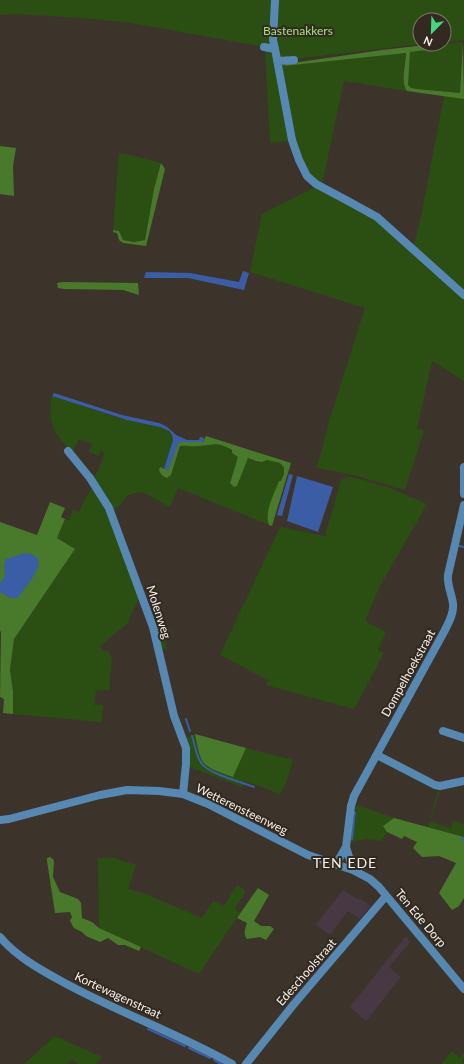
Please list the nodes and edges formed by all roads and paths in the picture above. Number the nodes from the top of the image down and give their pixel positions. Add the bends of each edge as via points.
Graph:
1 (276, 0) edge
2 (264, 47) dead end
3 (275, 49) junction
4 (294, 60) dead end
5 (278, 61) junction
6 (464, 295) edge
7 (68, 451) dead end
8 (464, 467) edge
9 (464, 494) edge
10 (464, 505) edge
11 (443, 731) dead end
12 (464, 738) edge
13 (377, 755) junction
14 (464, 781) edge
15 (184, 794) junction
16 (0, 820) edge
17 (346, 847) junction
18 (336, 864) junction
19 (353, 870) junction
20 (386, 896) junction
21 (0, 937) edge
22 (464, 989) edge
23 (232, 1064) edge
24 (246, 1064) edge

1 - 3 street via 273,40
2 - 3 street
3 - 5 street
4 - 5 street
5 - 6 street via 292,140 307,176 316,184 377,217
7 - 15 street, Molenweg via 90,478 109,508 153,626 174,716 186,748
8 - 9 street
10 - 13 street, Dompelhoekstraat via 448,575 453,605 446,630
11 - 12 street
13 - 14 street via 435,785
13 - 17 street, Dompelhoekstraat via 354,796
15 - 16 street, Wetterensteenweg via 126,790
15 - 18 street, Wetterensteenweg via 308,855
17 - 18 street, Dompelhoekstraat
17 - 19 street, Dompelhoekstraat
18 - 19 street, Wetterensteenweg
19 - 20 street, Ten Ede Dorp via 370,879
20 - 22 street, Ten Ede Dorp
20 - 24 street, Edeschoolstraat
21 - 23 street, Kortewagenstraat via 27,961 77,990

